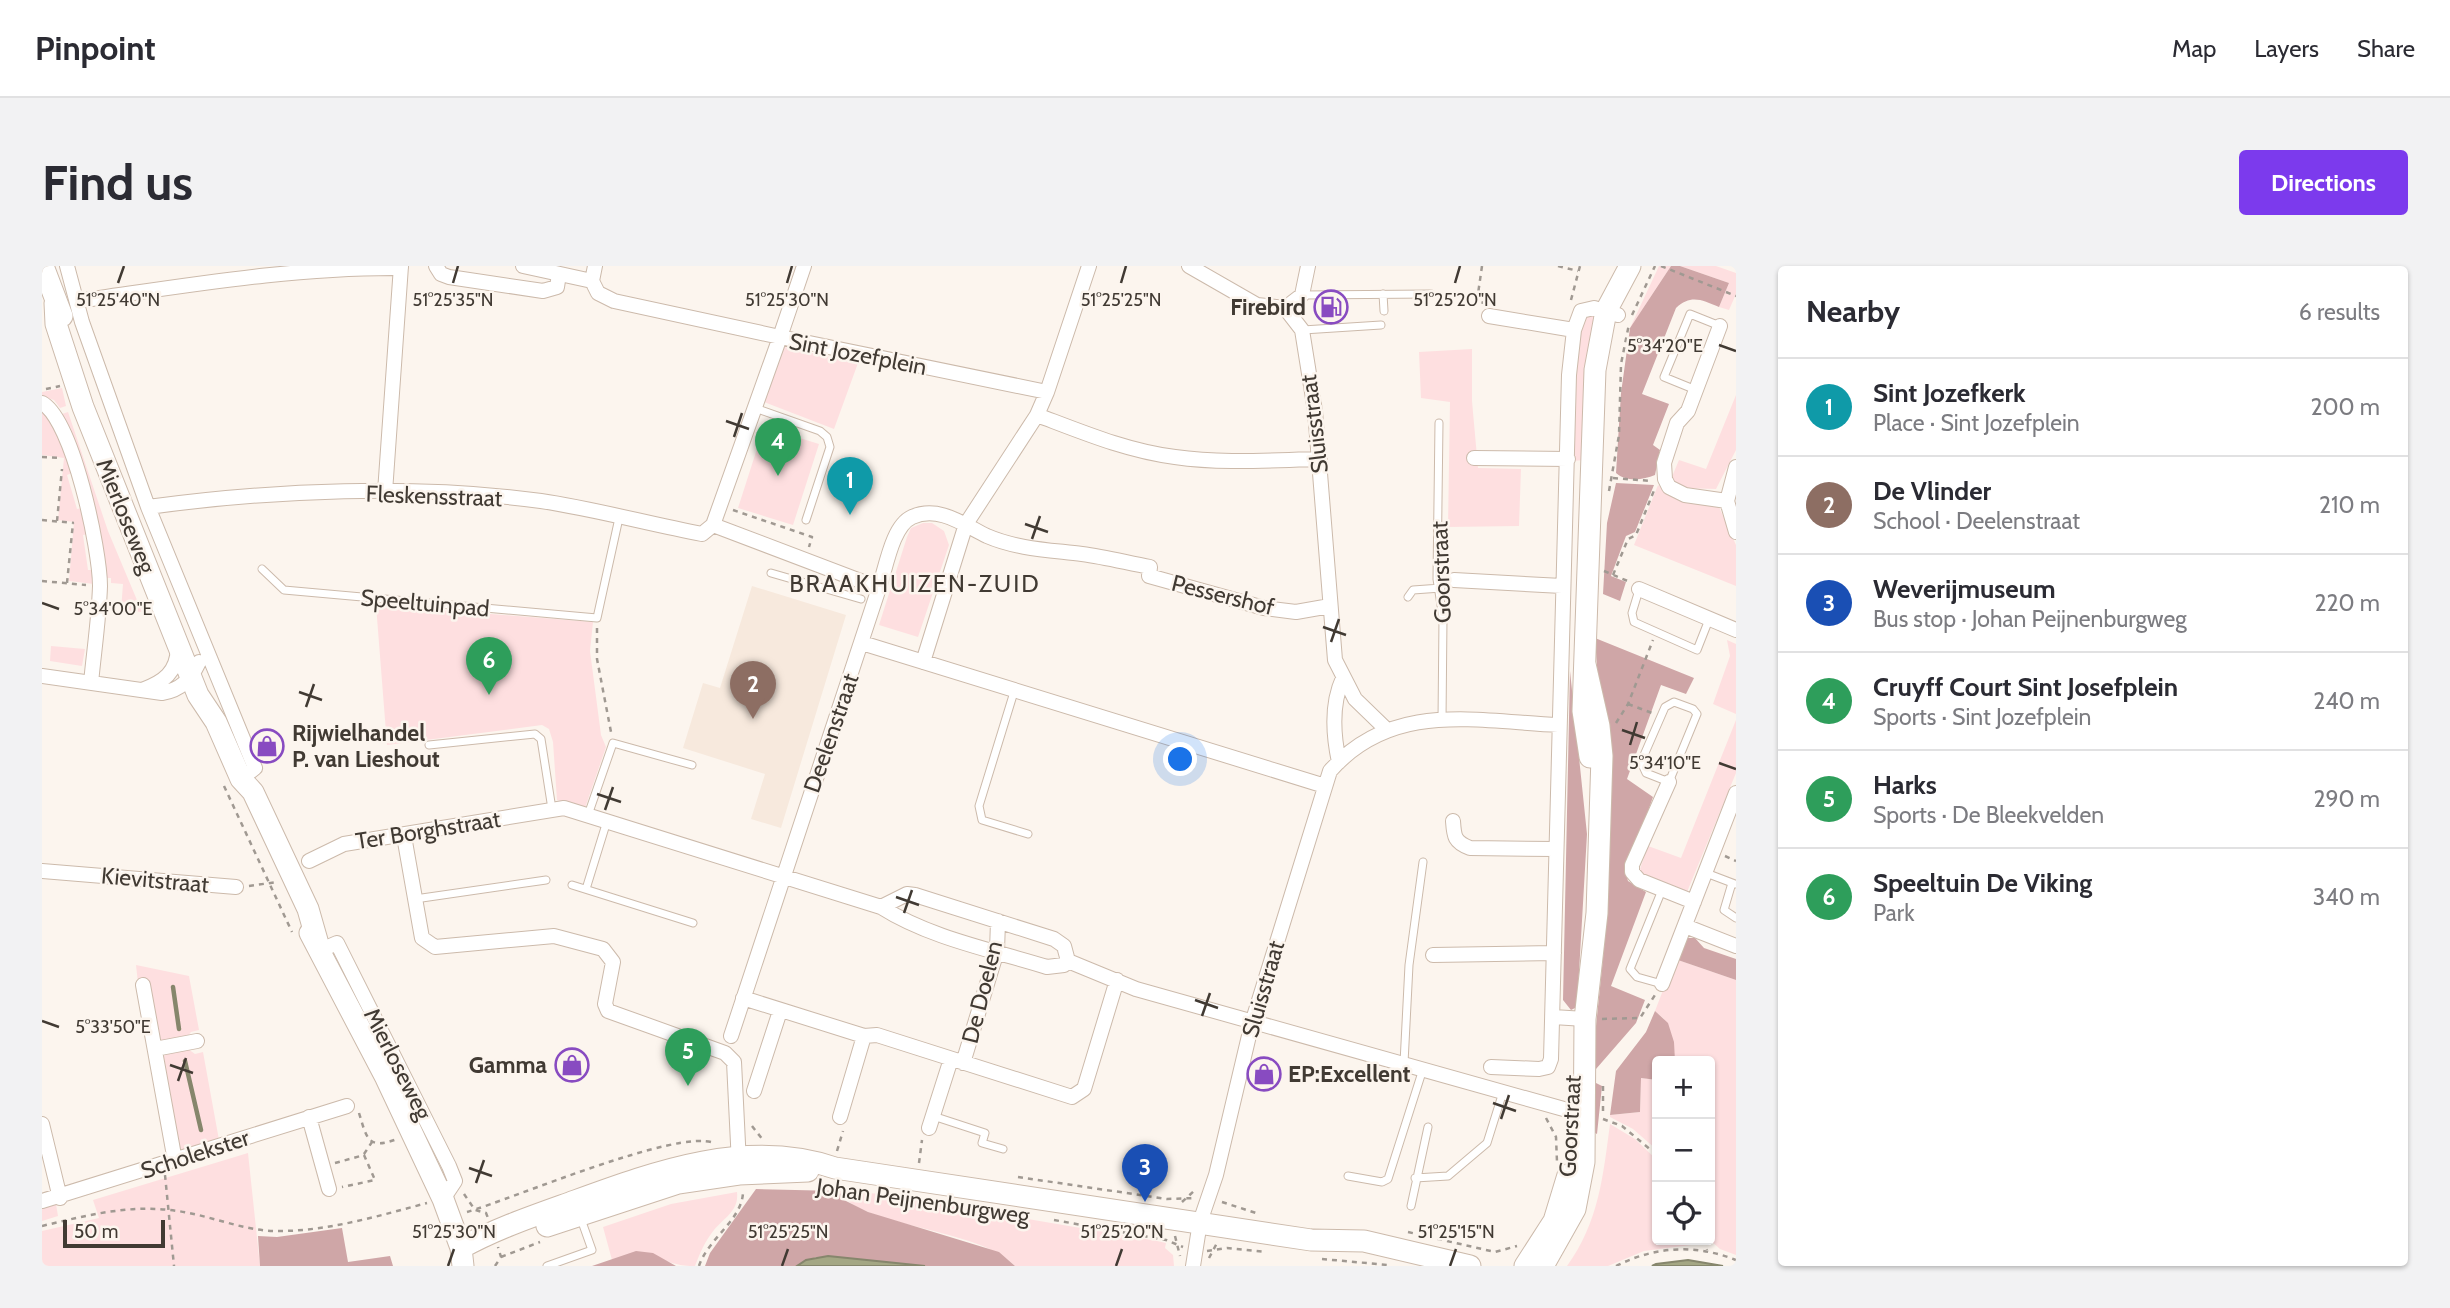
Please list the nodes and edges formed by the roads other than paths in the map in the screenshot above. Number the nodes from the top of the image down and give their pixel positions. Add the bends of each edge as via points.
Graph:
1 (43, 266) edge
2 (67, 266) edge
3 (436, 266) edge
4 (523, 266) edge
5 (595, 266) edge
6 (804, 266) edge
7 (1089, 266) edge
8 (1189, 266) edge
9 (1308, 266) edge
10 (401, 267) edge
11 (1628, 270) edge
12 (559, 274) junction
13 (592, 281) junction
14 (1383, 294) junction
15 (1431, 294) dead end
16 (1302, 295) junction
17 (78, 301) junction
18 (48, 304) edge
19 (1286, 308) junction
20 (1384, 311) dead end
21 (1618, 315) junction
22 (1489, 316) road end
23 (1575, 323) junction
24 (1381, 326) dead end
25 (1720, 326) joint
26 (1302, 330) junction
27 (780, 337) junction
28 (1696, 390) junction
29 (1047, 392) junction
30 (42, 403) edge
31 (755, 408) junction
32 (1037, 415) junction
33 (1439, 424) dead end
34 (1474, 458) dead end
35 (1320, 459) junction
36 (1568, 459) junction
37 (1736, 467) edge
38 (385, 492) junction
39 (1727, 501) junction
40 (148, 507) junction
41 (619, 518) junction
42 (806, 520) dead end
43 (966, 524) junction
44 (713, 525) junction
45 (1736, 532) edge
46 (811, 562) junction
47 (262, 569) dead end
48 (771, 573) dead end
49 (1454, 580) dead end
50 (811, 585) junction
51 (1562, 586) junction
52 (879, 588) junction
53 (1441, 588) junction
54 (1639, 589) joint
55 (176, 593) junction
56 (1408, 597) dead end
57 (861, 599) dead end
58 (1330, 606) junction
59 (1710, 617) junction
60 (1736, 631) edge
61 (862, 643) junction
62 (178, 646) junction
63 (923, 662) junction
64 (195, 670) junction
65 (42, 676) edge
66 (1343, 678) junction
67 (91, 683) junction
68 (141, 690) junction
69 (1014, 692) junction
70 (1442, 720) junction
71 (1558, 725) junction
72 (1386, 729) junction
73 (429, 745) dead end
74 (1339, 762) junction
75 (692, 765) dead end
76 (241, 779) junction
77 (1669, 782) junction
78 (1325, 786) junction
79 (1736, 793) edge
80 (552, 809) junction
81 (588, 815) junction
82 (607, 821) junction
83 (1453, 821) dead end
84 (1028, 834) dead end
85 (404, 836) junction
86 (1556, 849) junction
87 (309, 861) dead end
88 (1423, 862) dead end
89 (42, 871) edge
90 (1706, 873) junction
91 (781, 878) junction
92 (546, 880) dead end
93 (1734, 884) edge
94 (572, 885) dead end
95 (236, 887) road end
96 (586, 889) junction
97 (1662, 890) junction
98 (415, 899) junction
99 (1694, 902) junction
100 (881, 907) junction
101 (1736, 918) edge
102 (998, 921) junction
103 (693, 923) dead end
104 (1685, 926) junction
105 (1736, 946) edge
106 (997, 951) junction
107 (1554, 953) junction
108 (1433, 955) dead end
109 (1068, 961) junction
110 (1117, 980) junction
111 (1662, 984) joint
112 (143, 985) dead end
113 (743, 998) junction
114 (780, 1011) junction
115 (1553, 1017) junction
116 (1593, 1018) junction
117 (1252, 1023) junction
118 (731, 1036) dead end
119 (864, 1036) junction
120 (197, 1041) dead end
121 (155, 1049) junction
122 (957, 1061) junction
123 (1404, 1063) junction
124 (1490, 1067) dead end
125 (1423, 1069) junction
126 (754, 1091) dead end
127 (1503, 1092) junction
128 (346, 1106) road end
129 (1586, 1115) junction
130 (309, 1117) junction
131 (840, 1117) road end
132 (931, 1122) joint
133 (42, 1124) edge
134 (1428, 1127) dead end
135 (1003, 1149) dead end
136 (169, 1163) junction
137 (740, 1172) junction
138 (1348, 1176) dead end
139 (1415, 1178) junction
140 (329, 1189) road end
141 (60, 1198) junction
142 (42, 1201) edge
143 (1411, 1206) dead end
144 (580, 1215) junction
145 (1200, 1222) junction
146 (1393, 1257) edge
147 (1519, 1257) edge
148 (465, 1260) edge
149 (547, 1266) edge
150 (1193, 1266) edge
151 (1470, 1266) edge
152 (1543, 1266) edge

1 - 18 main road, Mierloseweg
2 - 17 street, Mierloseweg
3 - 12 street via 449,277 543,291 557,287
4 - 12 street
5 - 13 street
6 - 27 street
7 - 29 street
8 - 19 street via 1257,305
9 - 16 street
10 - 17 street via 232,279
10 - 38 street
11 - 21 main road, Goorstraat
12 - 13 street
13 - 27 street via 598,293 614,301
14 - 15 lane
14 - 16 lane
14 - 20 lane
16 - 19 street
17 - 40 street, Mierloseweg
18 - 55 main road, Mierloseweg via 65,322 104,429
18 - 62 main road, Mierloseweg via 83,407
19 - 26 street, Sluisstraat
21 - 23 street via 1586,309
21 - 116 main road, Goorstraat via 1596,401 1586,558 1584,728 1599,807
22 - 23 street
23 - 36 street, Goorstraat
24 - 26 lane
25 - 28 street
25 - 28 lane via 1690,314 1664,377
26 - 35 street, Sluisstraat
27 - 29 street, Sint Jozefplein
27 - 31 street, Sint Jozefplein
28 - 39 street via 1688,411 1677,423 1664,463 1665,479 1669,487 1685,495
29 - 32 street
30 - 67 street via 56,414 92,525 100,586
31 - 42 lane via 827,437 830,447
31 - 44 street, Sint Jozefplein
32 - 35 street via 1114,444 1174,457
32 - 43 street
33 - 53 lane, Goorstraat via 1437,579
34 - 36 street
35 - 58 street, Sluisstraat
36 - 51 street, Goorstraat
37 - 39 street
38 - 40 street, Fleskensstraat via 220,497
38 - 41 street, Fleskensstraat via 485,495
39 - 45 street
40 - 55 street, Mierloseweg
41 - 44 street, Fleskensstraat via 702,534
41 - 47 lane, Speeltuinpad via 597,618 284,590
43 - 52 street via 928,514 901,524
43 - 58 street, Pessershof via 1020,547 1150,567 1149,576 1264,608 1296,612
43 - 63 street
44 - 46 street
46 - 50 lane
46 - 52 street
48 - 50 lane
49 - 51 street, Goorstraat
50 - 57 lane
51 - 71 street, Goorstraat
52 - 61 street, Deelenstraat
53 - 56 lane via 1413,590
53 - 70 lane, Goorstraat
54 - 59 street
54 - 59 lane via 1631,618 1697,650
55 - 64 main road, Mierloseweg
55 - 76 street, Mierloseweg via 255,768
58 - 66 street, Sluisstraat via 1335,660
59 - 60 street
61 - 63 street
61 - 91 street, Deelenstraat
62 - 64 main road, Mierloseweg
62 - 68 street via 170,673
63 - 69 street
64 - 68 street via 167,692
64 - 76 main road, Mierloseweg via 212,701 216,722
65 - 67 street
66 - 72 street, Sluisstraat via 1355,699
66 - 74 street, Sluisstraat via 1336,693 1334,738
67 - 68 street
69 - 78 street
69 - 84 lane via 979,806 982,820
70 - 71 street
70 - 72 street
71 - 86 street, Goorstraat
72 - 74 street, Sluisstraat via 1353,746
73 - 80 lane via 535,734 541,739
74 - 78 street, Sluisstraat
75 - 81 lane via 612,743
76 - 148 main road, Mierloseweg via 243,799 297,916 320,947
77 - 77 lane via 1641,767 1671,702 1697,714
77 - 97 street via 1632,865 1639,880
78 - 117 street, Sluisstraat
79 - 90 street
80 - 81 street, Ter Borghstraat via 564,807
80 - 85 street, Ter Borghstraat
81 - 82 street, Ter Borghstraat
82 - 91 street, Ter Borghstraat
82 - 96 lane
83 - 86 street via 1454,838 1470,848
85 - 87 street, Ter Borghstraat via 344,844
85 - 98 street
86 - 107 street, Goorstraat
88 - 123 lane via 1409,965
89 - 95 street, Kievitstraat
90 - 93 lane
90 - 99 street
91 - 100 street, Ter Borghstraat
91 - 113 street
92 - 98 lane
93 - 101 lane via 1724,910
94 - 96 lane
96 - 103 lane
97 - 99 street
97 - 111 lane via 1630,969 1637,977
98 - 137 street via 422,938 435,947 555,936 603,949 613,962 608,1011 713,1046 734,1062
99 - 104 street
100 - 102 street, Ter Borghstraat via 907,894
100 - 106 street, Ter Borghstraat via 934,932
102 - 106 street, De Doelen
102 - 109 street, Ter Borghstraat via 1054,939 1064,946
104 - 105 street
104 - 111 street
106 - 109 street, Ter Borghstraat via 1047,967
106 - 122 street, De Doelen
107 - 108 street
107 - 115 street, Goorstraat
109 - 110 street, Ter Borghstraat
110 - 117 street, Ter Borghstraat
110 - 122 street, De Doelen via 1084,1089 1072,1097
112 - 121 street
113 - 114 street, De Doelen
113 - 118 street
114 - 119 street, De Doelen
114 - 126 street
115 - 116 street
115 - 124 street, Goorstraat via 1548,1066
116 - 129 main road, Goorstraat via 1577,1030
117 - 123 street, Ter Borghstraat
117 - 145 street, Sluisstraat via 1216,1175
119 - 122 street, De Doelen via 877,1035
119 - 131 street
120 - 121 street
121 - 136 street
122 - 132 street, De Doelen
123 - 125 street, Ter Borghstraat
125 - 127 street, Ter Borghstraat
125 - 138 lane via 1388,1179
127 - 129 street, Ter Borghstraat
127 - 139 lane via 1488,1143 1448,1176
128 - 130 street, Scholekster
129 - 147 main road, Goorstraat via 1554,1221
129 - 152 main road, Goorstraat via 1575,1209
130 - 136 street, Scholekster
130 - 140 street
132 - 135 lane via 985,1133 982,1143
133 - 141 street
134 - 139 lane
136 - 141 street, Scholekster
137 - 144 main road, Johan Peijnenburgweg via 678,1183
137 - 145 main road, Johan Peijnenburgweg via 808,1159 836,1160
137 - 148 main road, Johan Peijnenburgweg via 649,1174 493,1231
139 - 143 lane
141 - 142 street, Scholekster
144 - 148 main road, Johan Peijnenburgweg via 497,1243
144 - 149 lane via 592,1250
145 - 146 main road, Johan Peijnenburgweg via 1313,1249
145 - 150 street, Sluisstraat
146 - 151 main road, Johan Peijnenburgweg via 1435,1255

